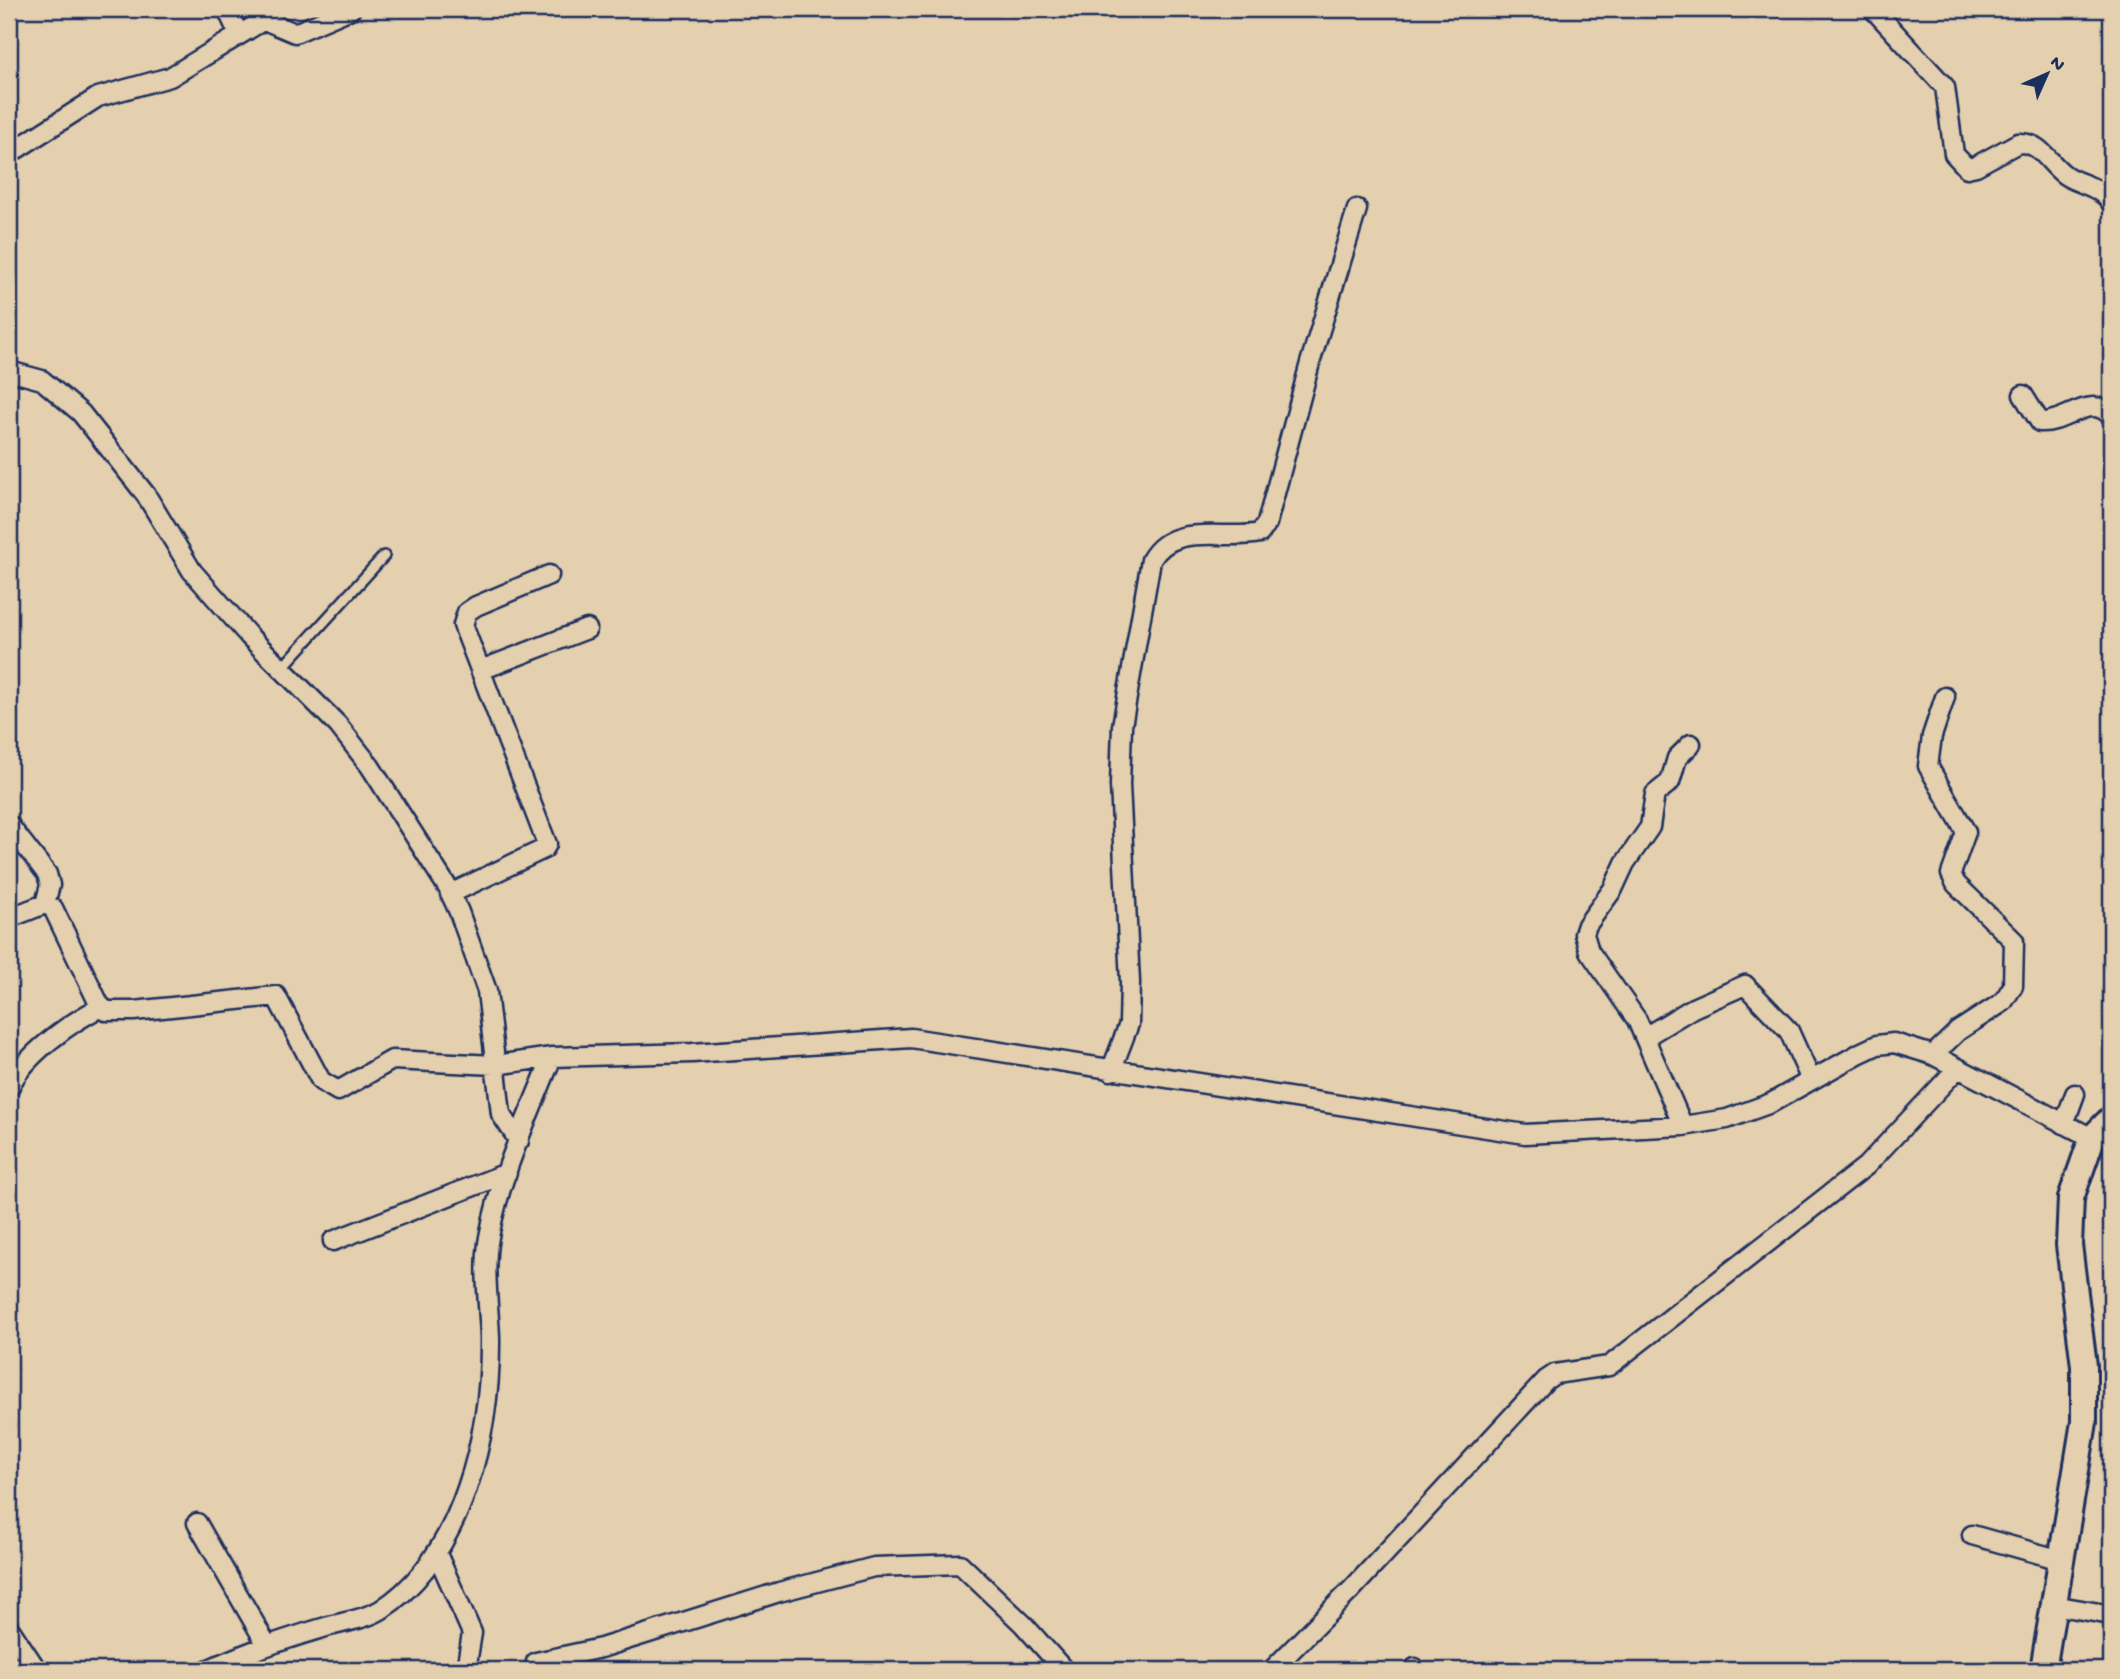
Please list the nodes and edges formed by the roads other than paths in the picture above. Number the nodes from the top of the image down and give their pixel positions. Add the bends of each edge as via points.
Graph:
1 (227, 9) edge
2 (351, 9) edge
3 (1873, 9) edge
4 (239, 35) junction
5 (9, 154) edge
6 (2111, 202) edge
7 (1357, 209) dead end
8 (9, 371) edge
9 (2023, 395) dead end
10 (2111, 416) edge
11 (384, 556) dead end
12 (549, 575) dead end
13 (587, 629) dead end
14 (282, 668) junction
15 (481, 670) junction
16 (1945, 696) dead end
17 (1690, 744) dead end
18 (9, 825) edge
19 (450, 894) junction
20 (45, 904) junction
21 (9, 918) edge
22 (101, 1007) junction
23 (1644, 1037) junction
24 (1933, 1055) junction
25 (552, 1057) junction
26 (495, 1065) junction
27 (1956, 1070) junction
28 (1111, 1071) junction
29 (1811, 1080) junction
30 (9, 1088) edge
31 (2075, 1094) dead end
32 (2111, 1119) edge
33 (2064, 1124) junction
34 (1683, 1126) junction
35 (2092, 1138) junction
36 (519, 1141) junction
37 (507, 1173) junction
38 (333, 1241) dead end
39 (197, 1523) dead end
40 (1972, 1535) dead end
41 (438, 1556) junction
42 (2061, 1560) junction
43 (2053, 1605) junction
44 (2111, 1615) edge
45 (9, 1628) edge
46 (267, 1645) junction
47 (1046, 1650) junction
48 (536, 1662) dead end
49 (37, 1670) edge
50 (207, 1670) edge
51 (466, 1670) edge
52 (1045, 1670) edge
53 (1064, 1670) edge
54 (1272, 1670) edge
55 (2043, 1670) edge

1 - 4 street
2 - 4 street via 295,33 267,20
3 - 6 street via 1945,87 1959,162 1968,168 1976,166 2026,142 2063,174 2093,186
4 - 5 street via 170,77 98,97
7 - 28 street via 1267,523 1260,533 1244,537 1172,538 1159,546 1152,559 1122,726 1129,1024
8 - 14 street via 42,380 81,414 139,486 192,571
9 - 10 street via 2040,422 2055,421 2092,405
11 - 14 lane
12 - 15 street via 467,612 463,625
13 - 15 street
14 - 19 street via 354,743
15 - 19 street via 547,844
16 - 24 street via 1928,766 1966,832 1951,874 2011,935 2016,948 2009,997 1958,1031
17 - 23 street via 1676,758 1670,782 1655,794 1650,827 1584,934 1589,951 1626,1002
18 - 20 street via 47,874 50,885
19 - 26 street via 484,979
20 - 21 street
20 - 22 street via 56,912
22 - 26 street via 134,1011 276,996 321,1081 338,1091 391,1060
22 - 30 street via 69,1025 26,1064
23 - 29 street via 1745,985 1789,1031
23 - 34 street
24 - 27 street
24 - 29 street via 1908,1045 1877,1045
25 - 26 street
25 - 28 street via 911,1038
25 - 36 street
26 - 36 street via 501,1114
27 - 33 street via 2048,1108
27 - 54 street via 1866,1166 1609,1366 1555,1374 1546,1380
28 - 34 street via 1525,1134
29 - 34 street via 1750,1112
31 - 33 street
32 - 35 main road
33 - 35 street
35 - 42 main road via 2071,1198 2069,1245 2086,1395
36 - 37 street
37 - 38 street
37 - 41 street via 487,1250 490,1341 483,1433
39 - 46 street
40 - 42 street
41 - 46 street via 380,1610
41 - 51 street via 472,1633
42 - 43 main road
43 - 44 street
43 - 55 main road
45 - 49 street
46 - 50 street
47 - 48 street via 962,1565 892,1564 779,1592 601,1648
47 - 52 street
47 - 53 street

